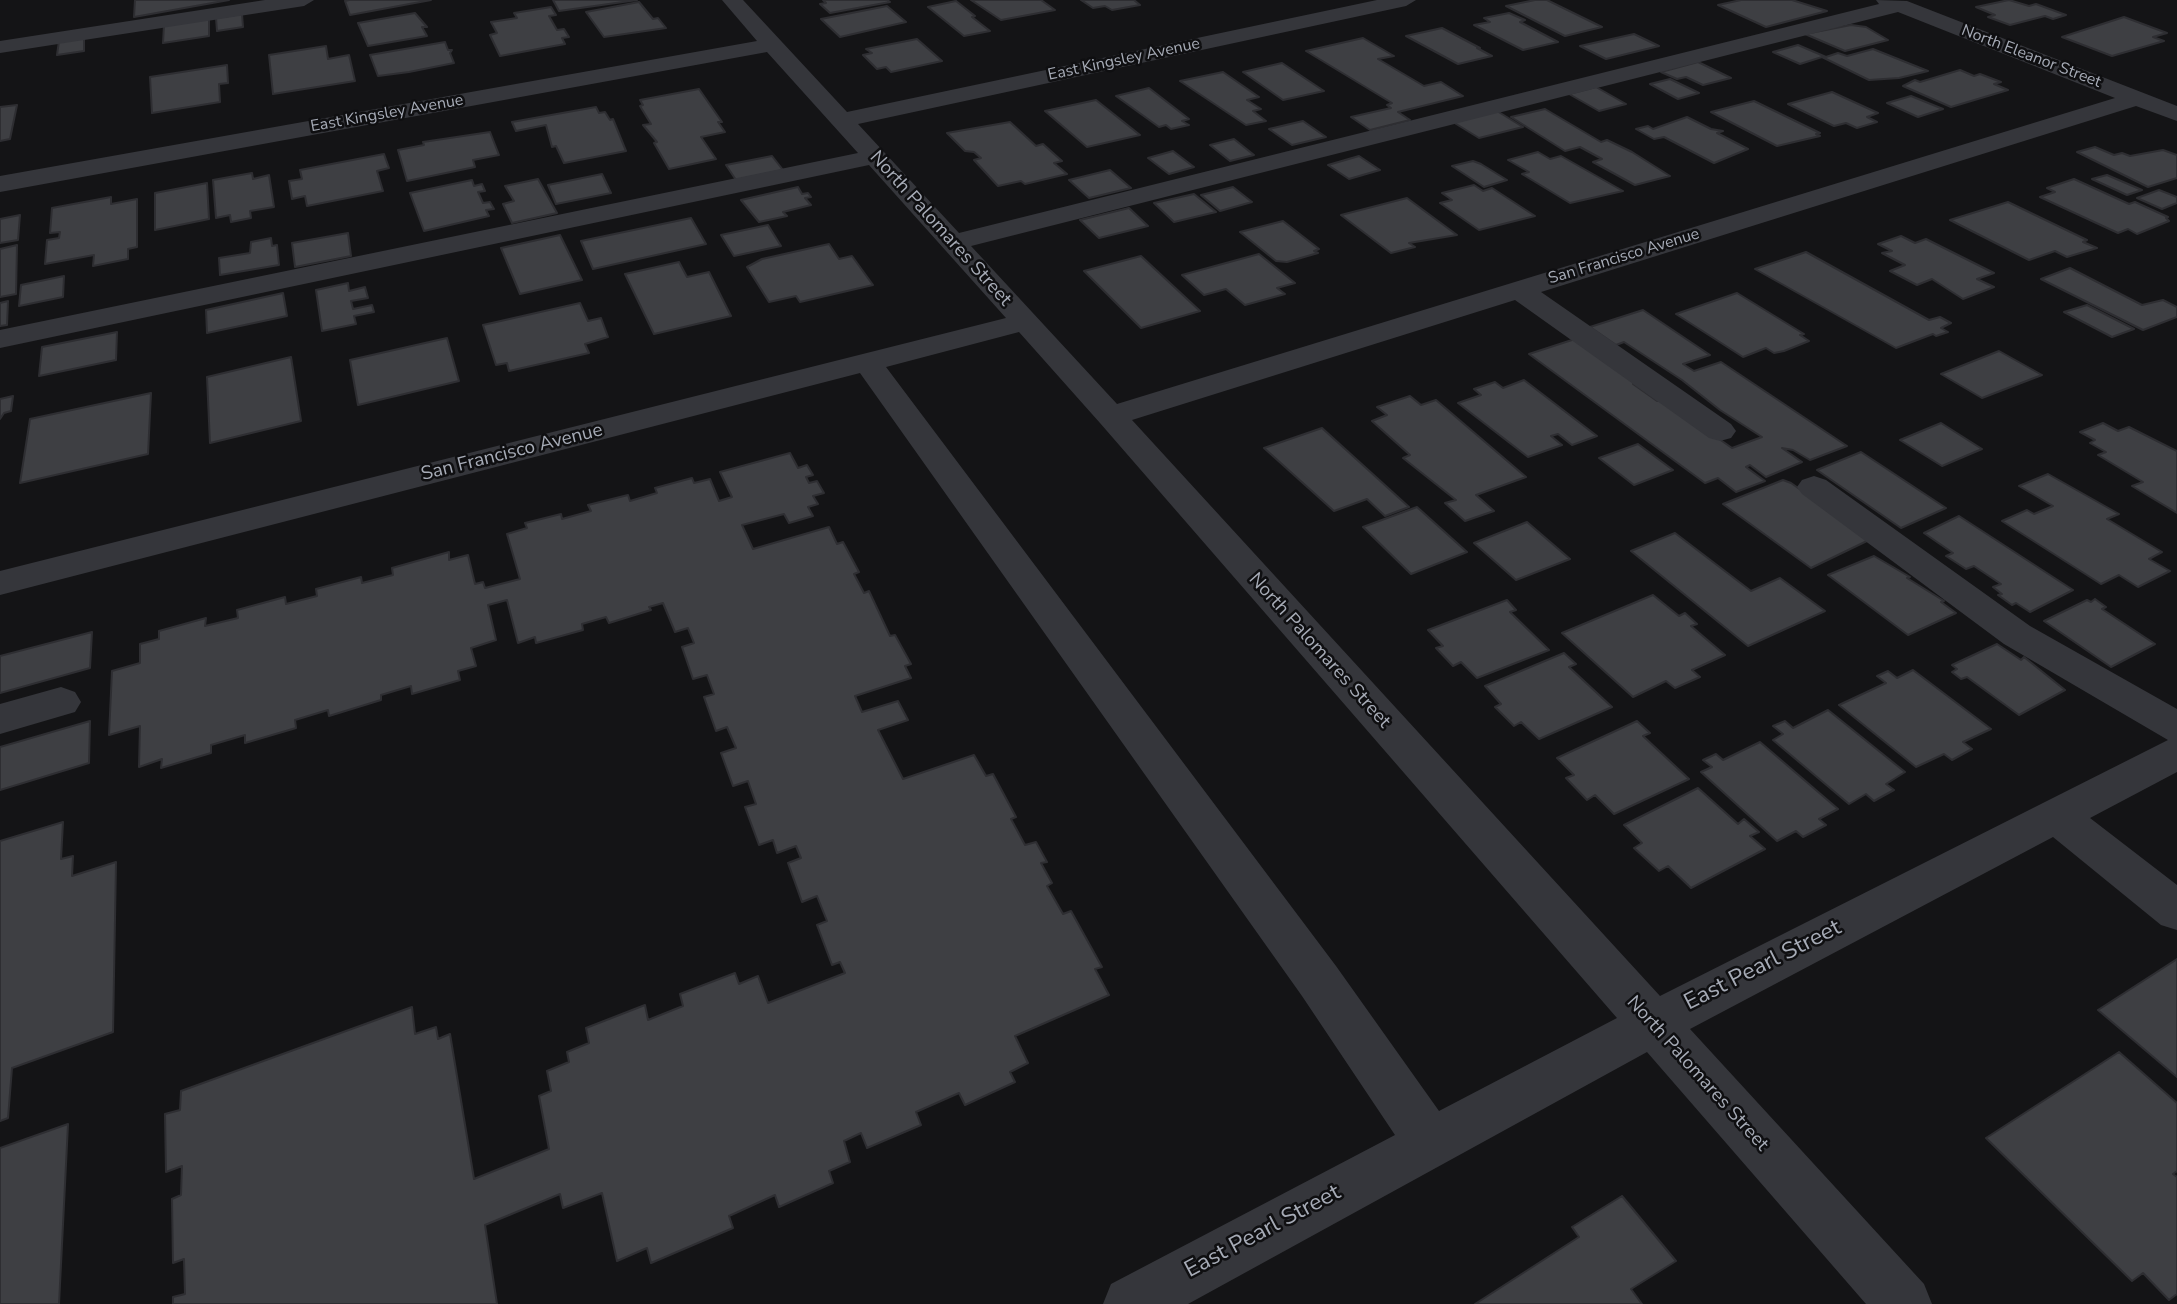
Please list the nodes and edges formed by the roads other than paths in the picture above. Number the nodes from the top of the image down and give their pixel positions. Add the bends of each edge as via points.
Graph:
1 (304, 0) edge
2 (732, 0) edge
3 (1406, 0) edge
4 (1893, 3) edge
5 (774, 44) junction
6 (0, 47) edge
7 (2137, 98) junction
8 (2177, 114) edge
9 (842, 120) junction
10 (874, 157) junction
11 (0, 184) edge
12 (952, 243) junction
13 (1518, 289) junction
14 (1024, 322) junction
15 (0, 339) edge
16 (867, 362) junction
17 (1111, 416) junction
18 (1720, 430) dead end
19 (1814, 487) dead end
20 (0, 583) edge
21 (61, 702) dead end
22 (0, 719) edge
23 (2177, 728) edge
24 (2177, 753) edge
25 (2056, 815) junction
26 (2177, 911) edge
27 (1652, 1024) junction
28 (1430, 1142) junction
29 (1130, 1304) edge
30 (1904, 1304) edge

1 - 6 street
2 - 5 street, North Palomares Street
3 - 9 street, East Kingsley Avenue
4 - 7 street, North Eleanor Street
4 - 12 street
5 - 9 street, North Palomares Street
5 - 11 street, East Kingsley Avenue
7 - 8 street, North Eleanor Street
7 - 13 street, San Francisco Avenue
9 - 10 street, North Palomares Street
10 - 12 street, North Palomares Street
10 - 15 street
12 - 14 street, North Palomares Street
13 - 17 street, San Francisco Avenue
13 - 18 street
14 - 16 street, San Francisco Avenue
14 - 17 street, North Palomares Street
16 - 20 street, San Francisco Avenue
16 - 28 street via 1311,970
17 - 27 street, North Palomares Street
19 - 23 street via 2017,635
21 - 22 street
24 - 25 street, East Pearl Street
25 - 26 street
25 - 27 street, East Pearl Street
27 - 28 street, East Pearl Street
27 - 30 street, North Palomares Street
28 - 29 street, East Pearl Street

